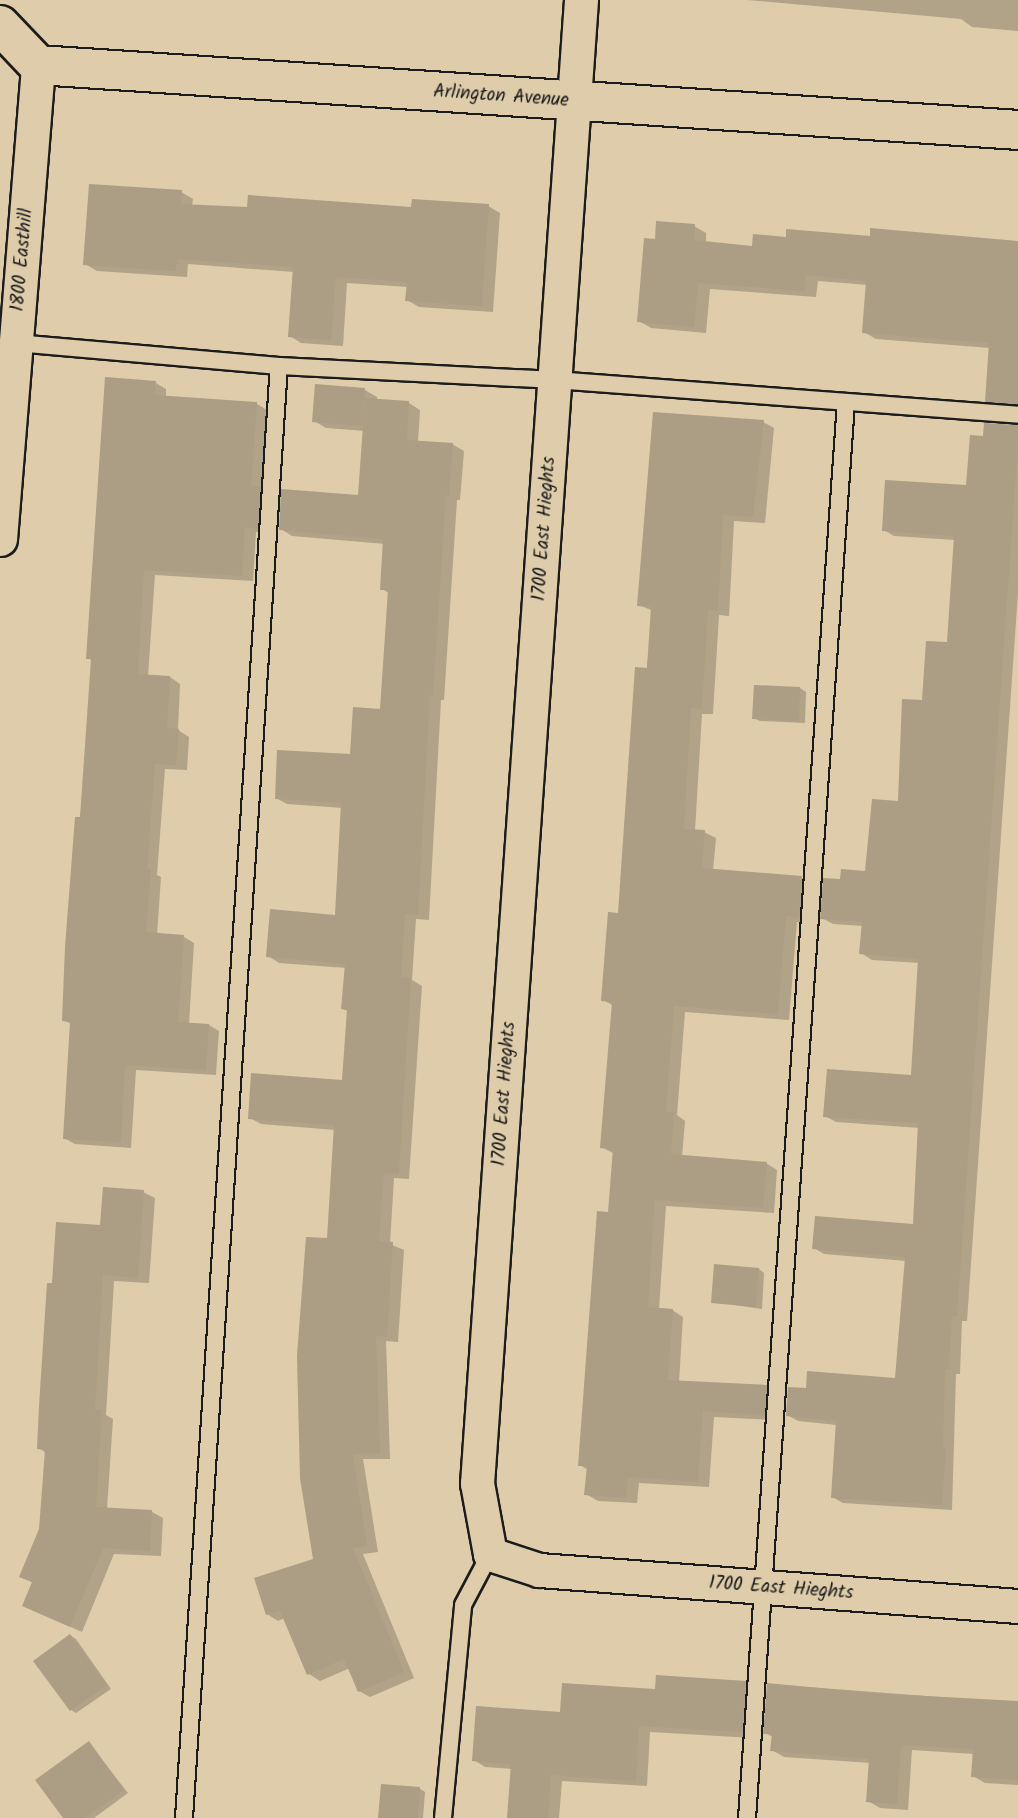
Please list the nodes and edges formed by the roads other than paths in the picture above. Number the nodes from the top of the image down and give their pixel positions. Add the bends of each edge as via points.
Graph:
1 (582, 0) edge
2 (0, 25) edge
3 (38, 65) junction
4 (574, 103) junction
5 (1018, 130) edge
6 (16, 343) junction
7 (279, 366) junction
8 (556, 380) junction
9 (846, 403) junction
10 (1018, 415) edge
11 (0, 539) edge
12 (490, 1554) junction
13 (762, 1588) junction
14 (1018, 1606) edge
15 (184, 1818) edge
16 (443, 1818) edge
17 (747, 1818) edge

1 - 4 street, 1700 East Hieghts
2 - 3 street
3 - 4 street, Arlington Avenue
3 - 6 street, 1800 Easthill
4 - 5 street, Arlington Avenue
4 - 8 street, 1700 East Hieghts
6 - 7 lane
6 - 11 street, 1800 Easthill
7 - 8 lane
7 - 15 lane
8 - 9 lane
8 - 12 street, 1700 East Hieghts via 477,1483
9 - 10 lane
9 - 13 lane
12 - 13 street, 1700 East Hieghts via 539,1570
12 - 16 lane via 463,1605
13 - 14 street, 1700 East Hieghts
13 - 17 lane

